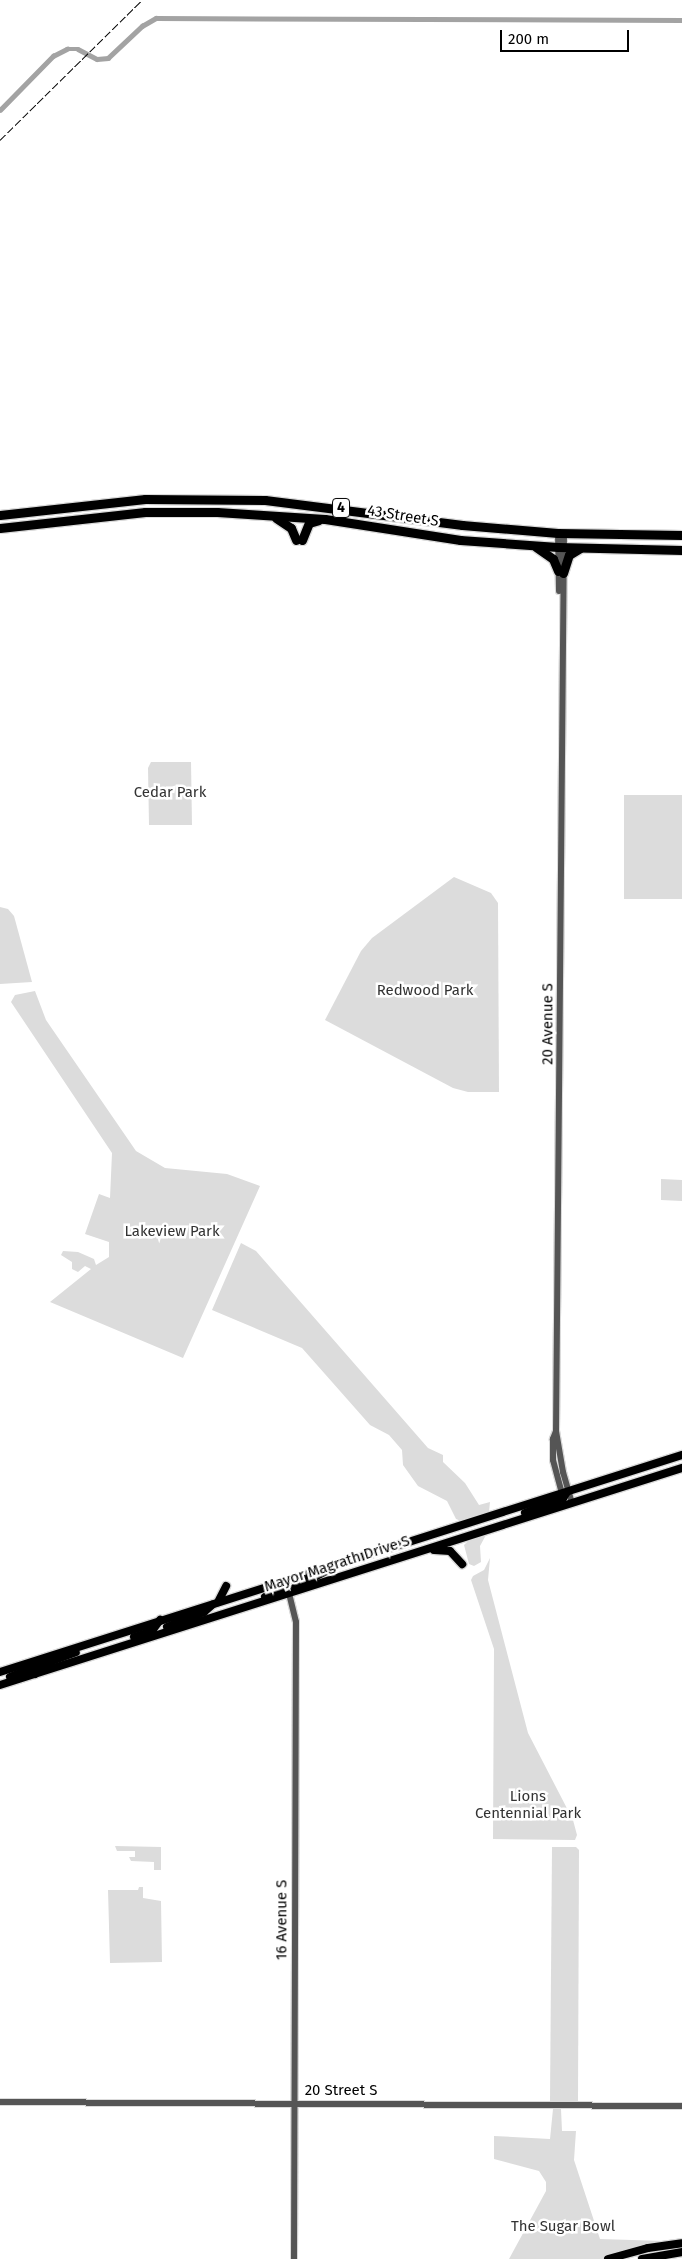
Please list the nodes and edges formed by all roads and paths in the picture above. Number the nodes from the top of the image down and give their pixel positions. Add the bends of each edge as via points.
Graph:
1 (264, 514) junction
2 (0, 515) edge
3 (325, 519) junction
4 (0, 528) edge
5 (561, 533) junction
6 (682, 535) edge
7 (531, 545) junction
8 (561, 547) junction
9 (580, 548) junction
10 (682, 550) edge
11 (561, 572) junction
12 (682, 1455) edge
13 (682, 1468) edge
14 (566, 1498) junction
15 (422, 1551) junction
16 (462, 1564) dead end
17 (331, 1567) junction
18 (286, 1582) junction
19 (290, 1594) junction
20 (237, 1596) junction
21 (217, 1602) junction
22 (245, 1607) junction
23 (160, 1620) junction
24 (163, 1633) junction
25 (98, 1640) junction
26 (102, 1652) junction
27 (41, 1658) junction
28 (0, 1672) edge
29 (35, 1674) junction
30 (0, 1680) edge
31 (0, 1685) edge
32 (0, 2102) edge
33 (294, 2104) junction
34 (682, 2106) edge
35 (682, 2243) edge
36 (682, 2252) edge
37 (294, 2259) edge
38 (608, 2259) edge
39 (642, 2259) edge

1 - 3 highway, 43 Street S / 4
1 - 3 highway via 288,524 299,540 309,523
1 - 4 highway, 43 Street S / 4 via 145,512
2 - 5 highway, 43 Street S / 4 via 145,499 265,500 462,525
3 - 7 highway, 43 Street S / 4 via 460,540
5 - 6 highway, 43 Street S / 4
5 - 8 street, 20 Avenue S
7 - 8 highway, 43 Street S / 4
7 - 11 highway via 553,559
8 - 9 highway, 43 Street S / 4
8 - 11 street, 20 Avenue S
9 - 10 highway, 43 Street S / 4
9 - 11 highway via 569,555
11 - 14 street, 20 Avenue S via 556,1431
12 - 14 main road, Mayor Magrath Drive S
13 - 14 main road, Mayor Magrath Drive S
14 - 15 main road, Mayor Magrath Drive S via 492,1529
14 - 17 main road, Mayor Magrath Drive S
15 - 16 main road via 450,1551
15 - 19 main road, Mayor Magrath Drive S
17 - 18 main road, Mayor Magrath Drive S
17 - 19 main road
18 - 19 street, 16 Avenue S
18 - 20 main road, Mayor Magrath Drive S
18 - 22 main road via 283,1589
19 - 22 main road, Mayor Magrath Drive S
19 - 33 street, 16 Avenue S via 296,1622
20 - 21 main road, Mayor Magrath Drive S
20 - 21 main road via 226,1586
21 - 23 main road, Mayor Magrath Drive S
21 - 24 main road via 204,1612 168,1626
22 - 24 main road, Mayor Magrath Drive S
23 - 25 main road, Mayor Magrath Drive S
23 - 26 main road via 152,1630
24 - 26 main road, Mayor Magrath Drive S
25 - 27 main road, Mayor Magrath Drive S
25 - 29 main road via 88,1648 41,1665
26 - 29 main road, Mayor Magrath Drive S
27 - 28 main road, Mayor Magrath Drive S
27 - 30 main road via 35,1667
29 - 31 main road, Mayor Magrath Drive S
32 - 33 street, 20 Street S
33 - 34 street, 20 Street S
33 - 37 street, 16 Avenue S
35 - 38 main road
36 - 39 main road

